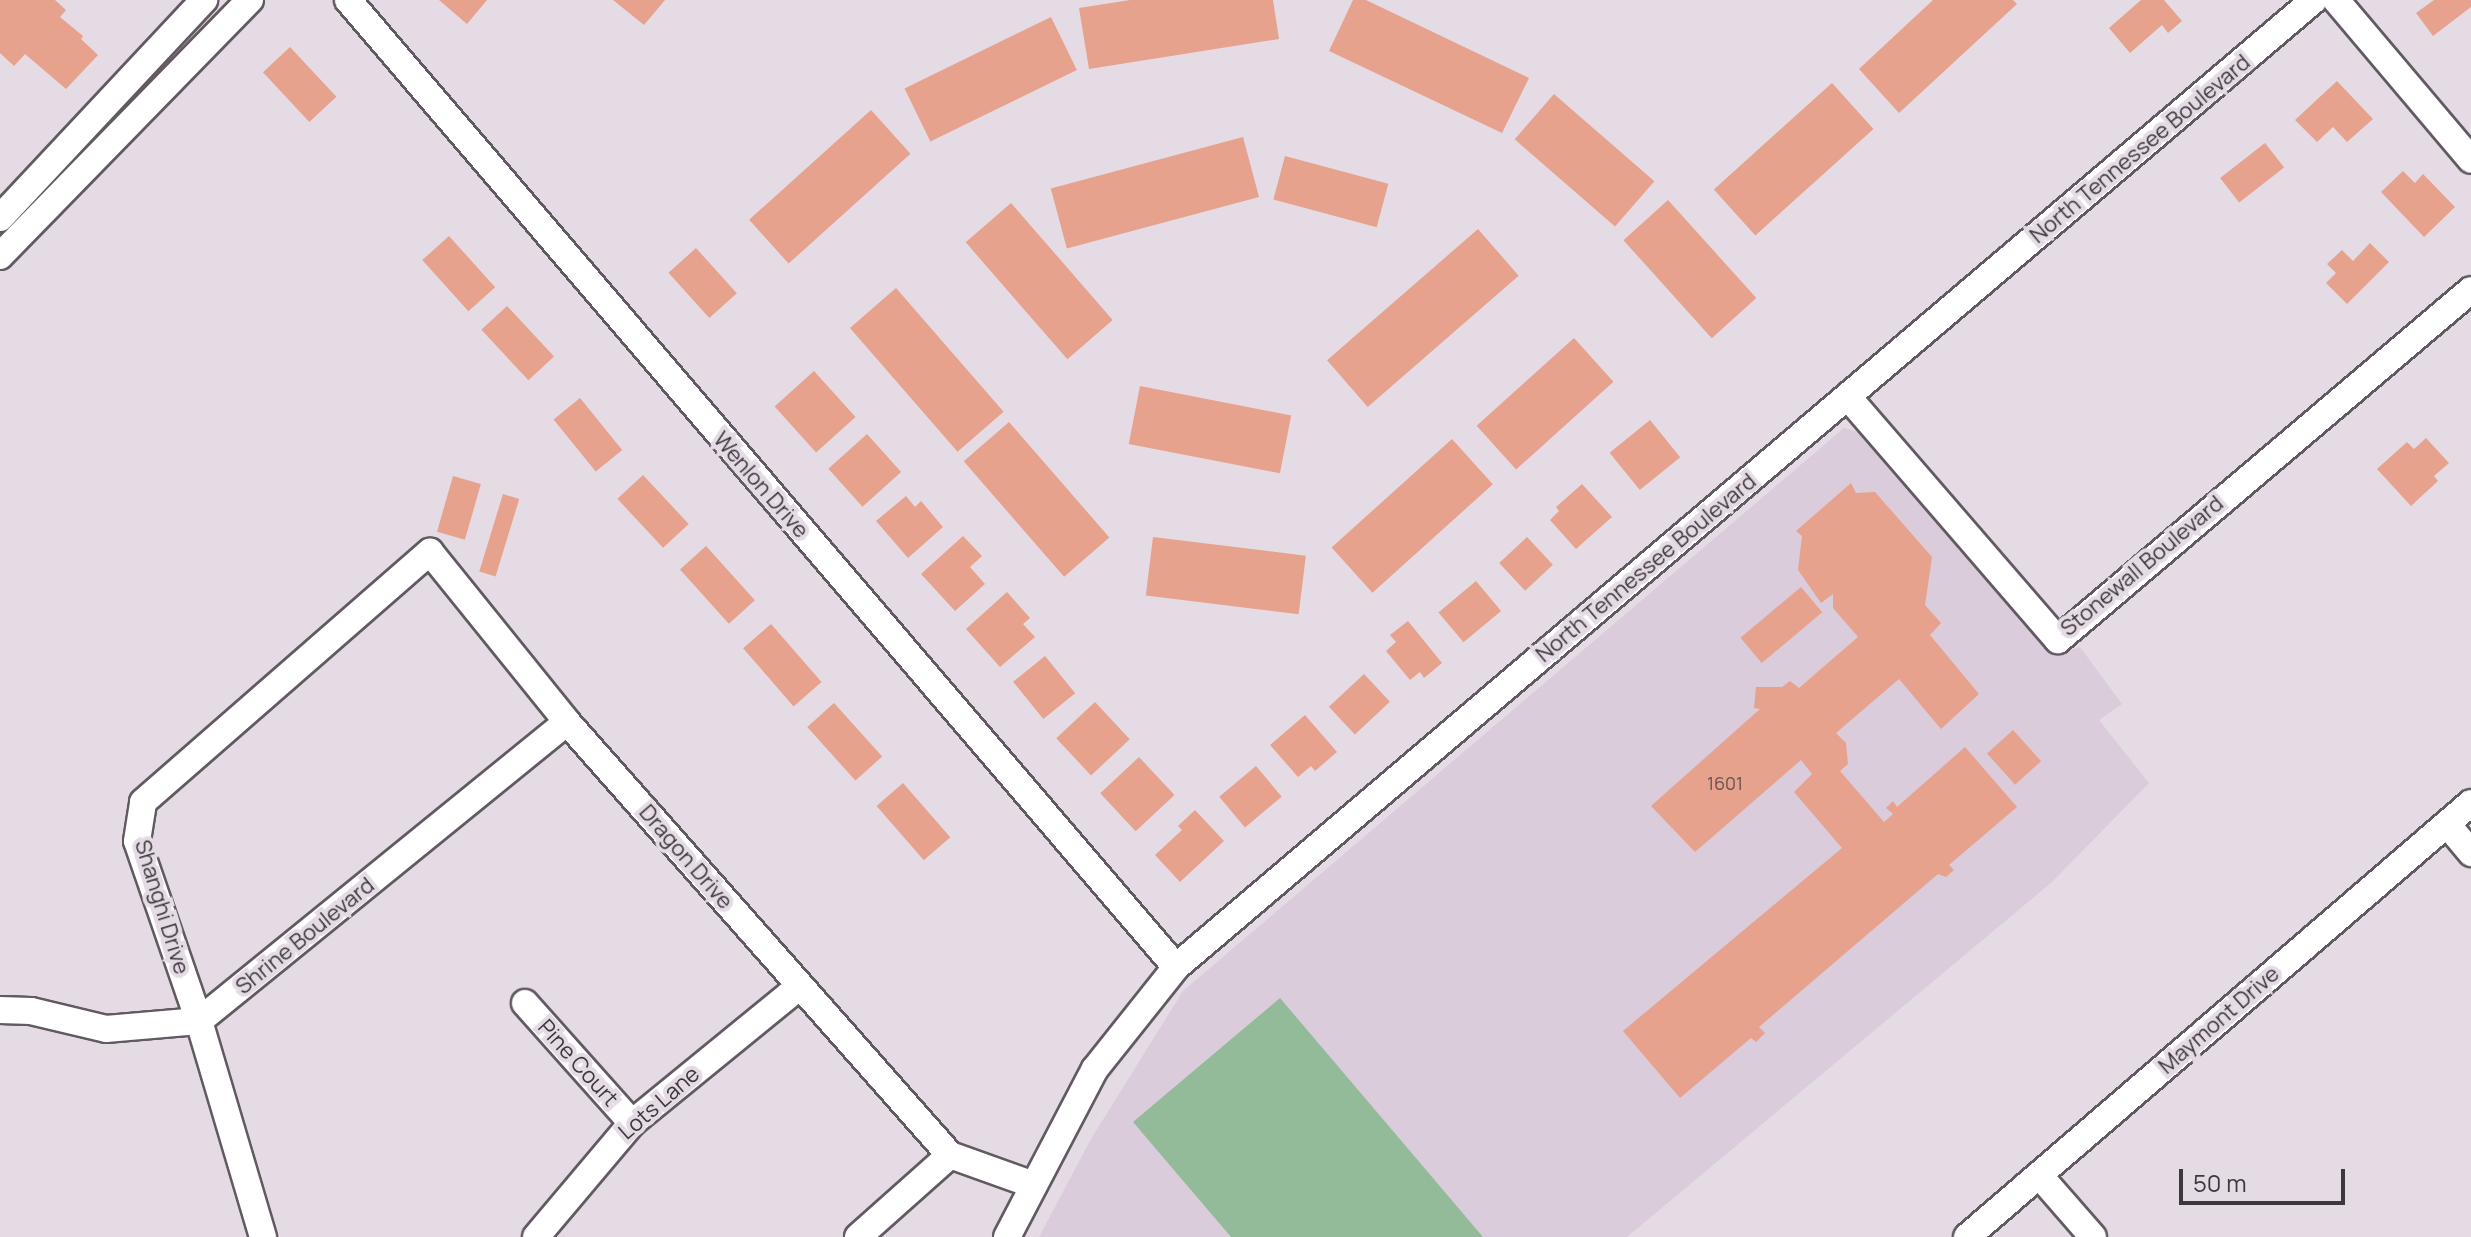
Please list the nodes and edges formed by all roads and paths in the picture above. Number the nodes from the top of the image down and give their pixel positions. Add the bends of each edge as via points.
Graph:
1 (204, 0) edge
2 (250, 0) edge
3 (348, 0) edge
4 (2314, 0) edge
5 (2336, 0) edge
6 (2471, 160) edge
7 (0, 218) edge
8 (0, 256) edge
9 (2471, 290) edge
10 (1848, 397) junction
11 (430, 552) joint
12 (567, 722) junction
13 (2471, 803) edge
14 (2447, 824) junction
15 (2471, 853) edge
16 (1176, 967) junction
17 (799, 987) junction
18 (525, 1003) dead end
19 (0, 1010) edge
20 (199, 1021) junction
21 (632, 1123) junction
22 (950, 1155) junction
23 (2039, 1175) junction
24 (1034, 1185) junction
25 (263, 1237) edge
26 (536, 1237) edge
27 (858, 1237) edge
28 (1007, 1237) edge
29 (1967, 1237) edge
30 (2093, 1237) edge

1 - 7 street
2 - 8 street
3 - 16 street, Wenlon Drive
4 - 10 street, North Tennessee Boulevard
5 - 6 street
9 - 10 street, Stonewall Boulevard via 2058,640
10 - 16 street, North Tennessee Boulevard
11 - 12 street, Dragon Drive
11 - 20 street, Shanghi Drive via 143,802 137,841
12 - 17 street, Dragon Drive
12 - 20 street, Shrine Boulevard
13 - 14 street, Maymont Drive
14 - 15 street
14 - 23 street, Maymont Drive
16 - 24 street, North Tennessee Boulevard via 1095,1069
17 - 21 street, Lots Lane
17 - 22 street, Dragon Drive
18 - 21 street, Pine Court
19 - 20 street via 31,1011 106,1029
20 - 25 street, Shanghi Drive
21 - 26 street, Lots Lane
22 - 24 street
22 - 27 street
23 - 29 street, Maymont Drive
23 - 30 street
24 - 28 street, North Tennessee Boulevard

